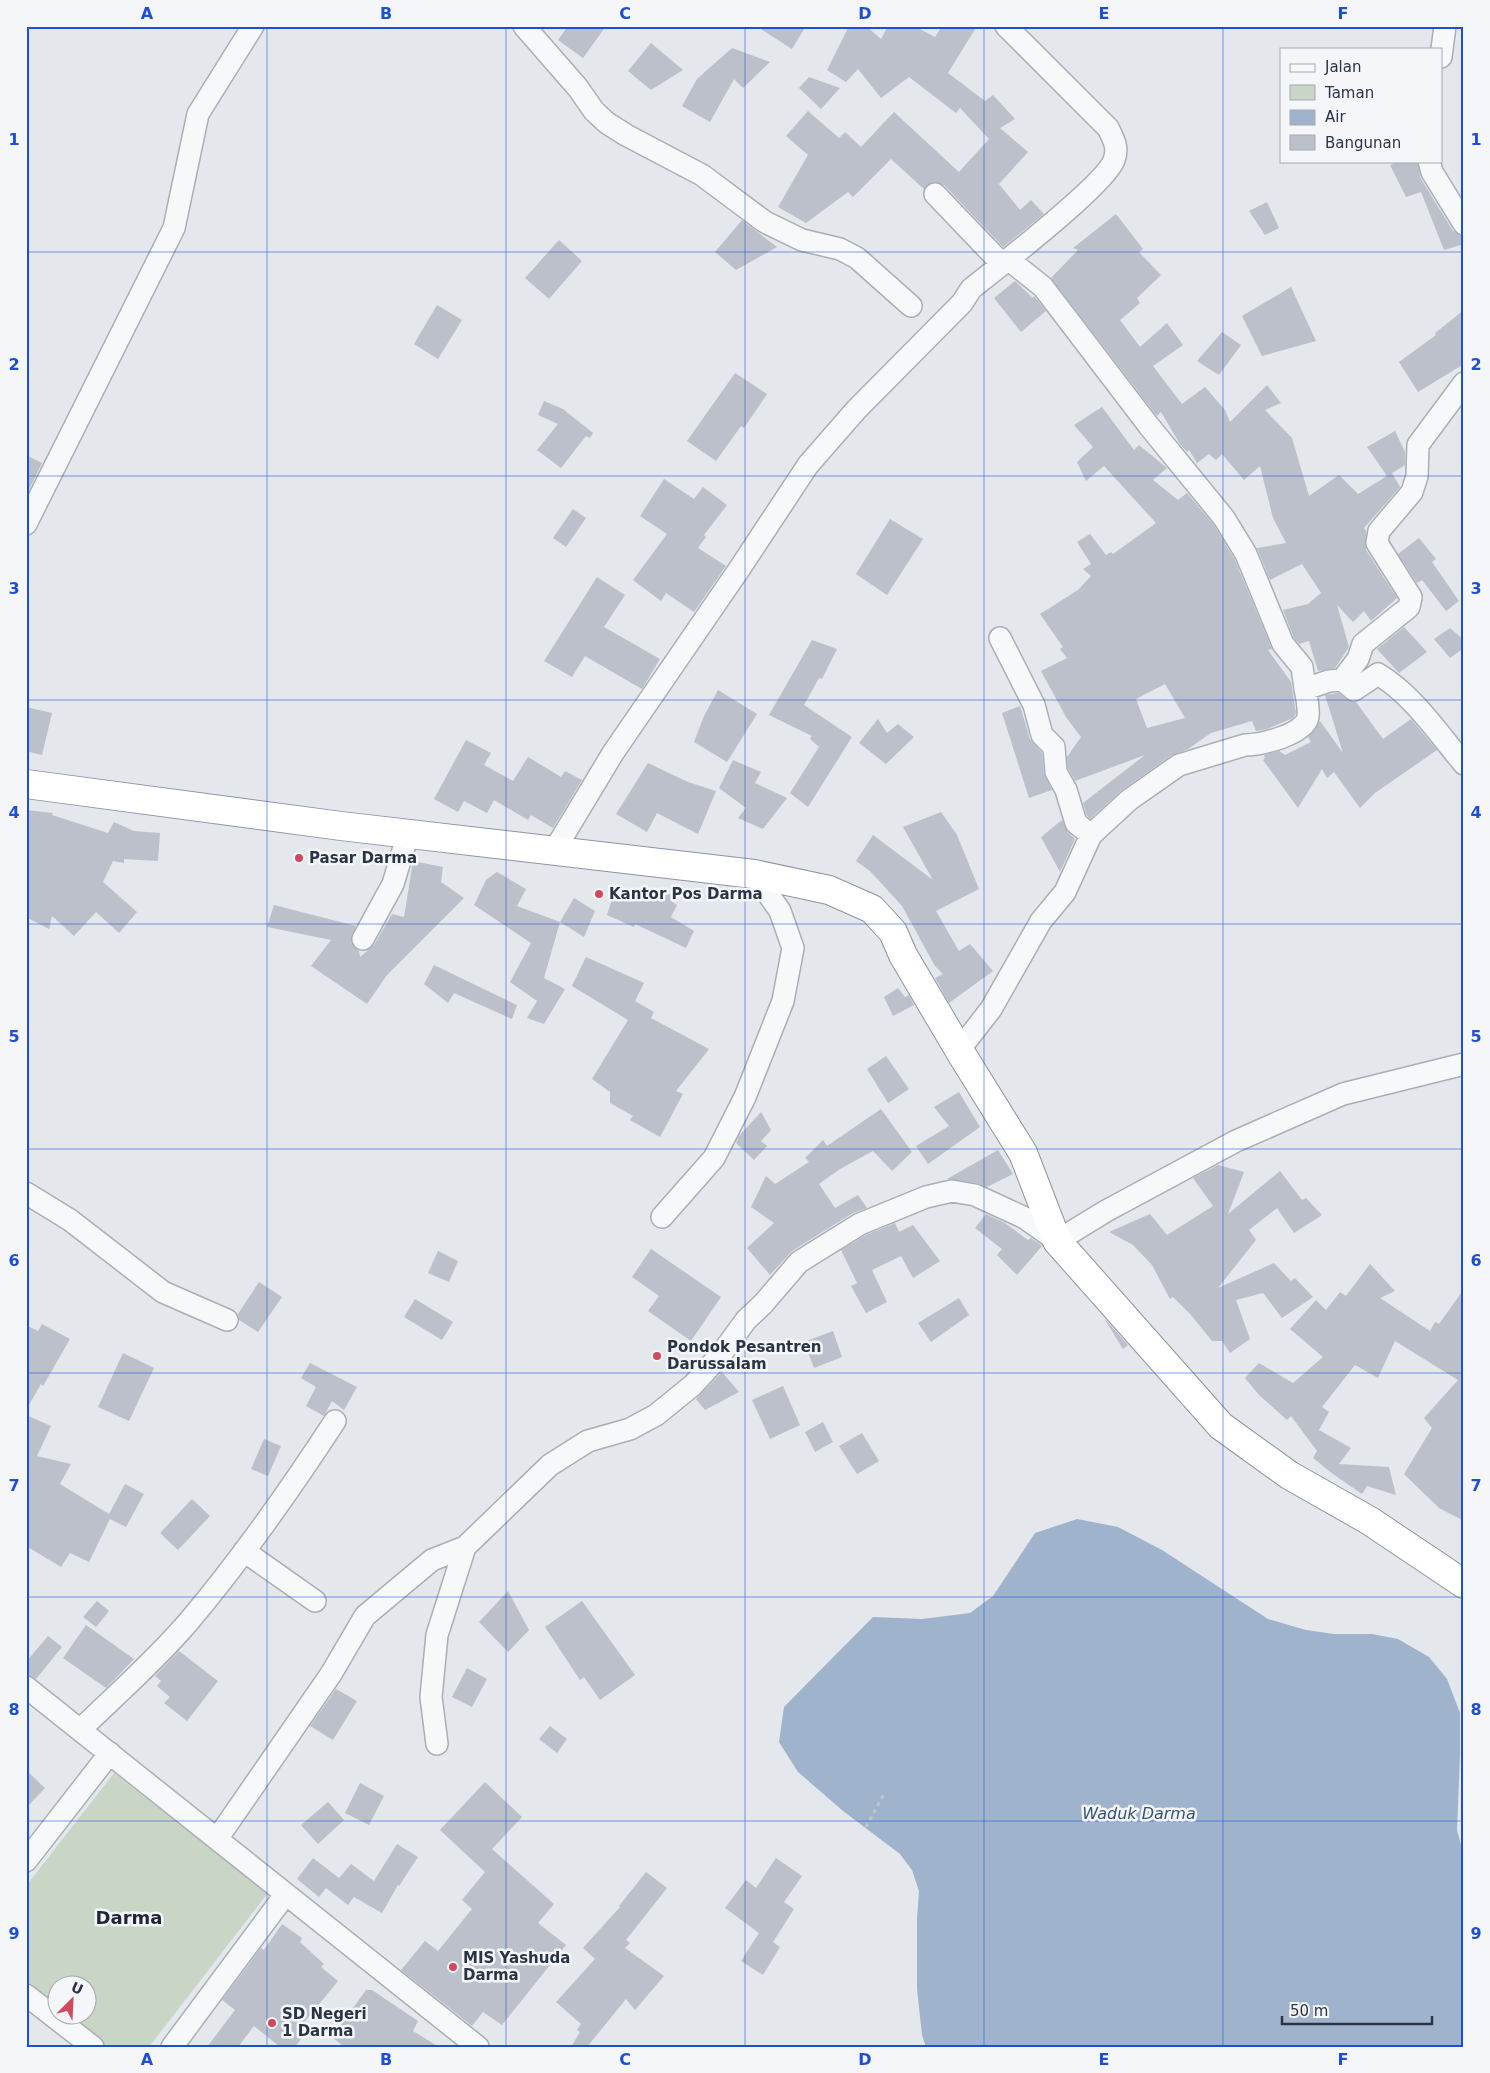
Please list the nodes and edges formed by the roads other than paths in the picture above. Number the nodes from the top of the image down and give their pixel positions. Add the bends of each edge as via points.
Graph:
1 (253, 26) edge
2 (524, 26) edge
3 (1006, 26) edge
4 (1445, 26) edge
5 (1442, 48) edge
6 (1429, 162) edge
7 (935, 194) dead end
8 (1464, 224) edge
9 (1005, 262) junction
10 (911, 306) dead end
11 (1464, 383) edge
12 (26, 524) edge
13 (1000, 638) dead end
14 (1342, 680) junction
15 (1305, 689) junction
16 (1464, 764) edge
17 (26, 784) edge
18 (408, 834) junction
19 (1091, 835) junction
20 (554, 851) junction
21 (754, 874) junction
22 (363, 939) dead end
23 (959, 1050) junction
24 (1464, 1064) edge
25 (26, 1193) edge
26 (662, 1217) dead end
27 (1057, 1241) junction
28 (227, 1320) dead end
29 (335, 1421) dead end
30 (465, 1547) junction
31 (244, 1551) junction
32 (1464, 1584) edge
33 (316, 1601) dead end
34 (26, 1687) edge
35 (80, 1730) junction
36 (438, 1744) dead end
37 (110, 1753) junction
38 (217, 1839) junction
39 (26, 1861) edge
40 (284, 1895) junction
41 (26, 1995) edge
42 (93, 2047) edge
43 (172, 2047) edge
44 (478, 2047) edge

1 - 12 street via 198,114 174,228
2 - 10 street via 607,123 702,175 765,222 802,240 840,249 857,258
3 - 9 street via 1108,128 1116,144 1114,160 1106,173
4 - 5 street
6 - 8 street via 1432,172
7 - 9 street
9 - 15 street via 1043,287 1224,518 1246,554 1283,644 1302,667
9 - 20 street via 971,290 808,465 613,753
11 - 14 street via 1418,445 1417,476 1412,492 1379,531 1377,543 1411,597 1409,607 1363,644 1358,659
13 - 19 street via 1034,705 1042,735 1054,747 1056,772 1066,790 1076,823
14 - 15 street
14 - 16 street via 1354,690 1378,674 1387,680 1425,716
15 - 19 street via 1308,718 1303,726 1256,745 1245,744 1178,765 1129,800
17 - 18 highway
18 - 20 highway
18 - 22 street via 393,884
19 - 23 street via 1065,892 1041,921 991,1009
20 - 21 highway
21 - 23 highway via 829,890 872,909 893,932
21 - 26 street via 780,910 793,948 783,1001 745,1097 714,1158
23 - 27 highway via 1023,1153
24 - 27 street via 1343,1094 1236,1141
25 - 28 street via 70,1220 163,1292
27 - 30 street via 1025,1218 975,1195 952,1191 926,1196 860,1224 799,1262 693,1385 656,1415 630,1429 588,1441 550,1465
27 - 32 highway via 1221,1426 1289,1475 1370,1521
29 - 31 street
30 - 36 street via 437,1635 431,1697
30 - 38 street via 432,1560 365,1616 331,1674
31 - 33 street
31 - 35 street via 189,1621
34 - 35 street
35 - 37 street
37 - 38 street
37 - 39 street
38 - 40 street
40 - 43 street
40 - 44 street
41 - 42 street

